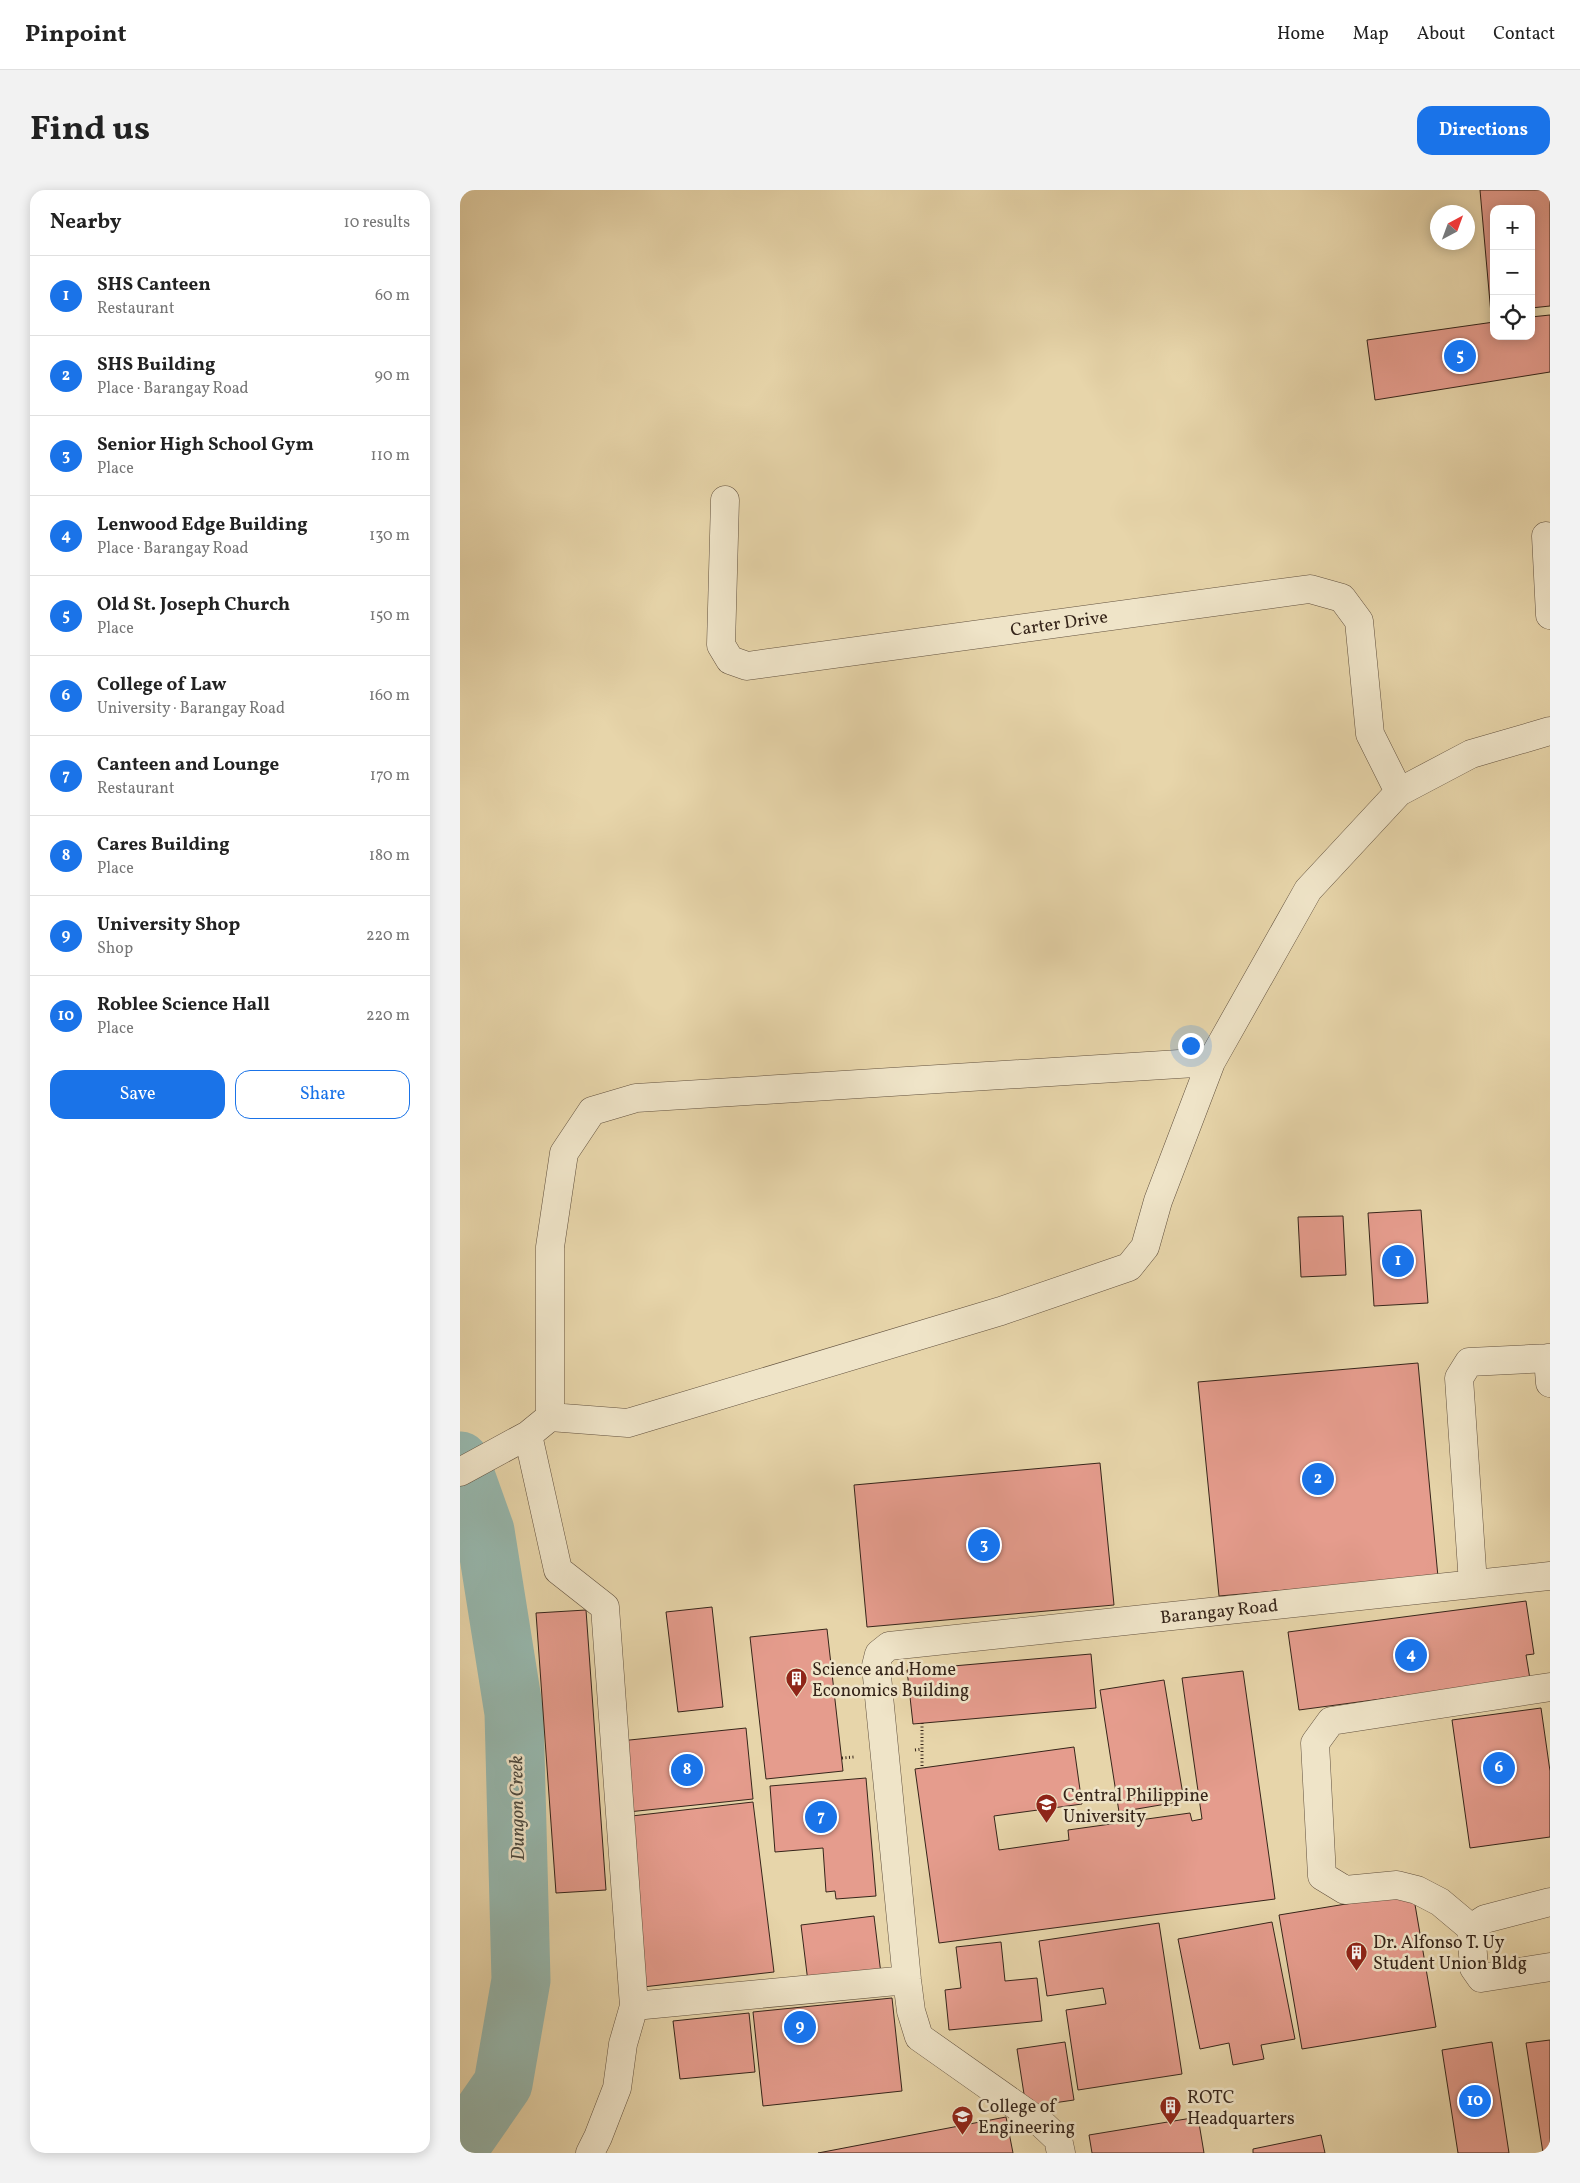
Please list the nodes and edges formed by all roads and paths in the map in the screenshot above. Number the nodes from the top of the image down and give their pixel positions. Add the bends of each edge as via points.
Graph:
1 (725, 500) dead end
2 (1546, 536) dead end
3 (1550, 615) edge
4 (1550, 731) edge
5 (1399, 792) junction
6 (1212, 1062) junction
7 (1549, 1366) edge
8 (550, 1417) junction
9 (518, 1442) junction
10 (460, 1472) edge
11 (1550, 1576) edge
12 (1473, 1584) junction
13 (1550, 1687) edge
14 (922, 1723) dead end
15 (922, 1768) dead end
16 (1550, 1902) edge
17 (1471, 1928) junction
18 (1550, 1967) edge
19 (907, 1980) junction
20 (634, 2006) junction
21 (590, 2153) edge
22 (1061, 2153) edge

1 - 5 street, Carter Drive via 721,645 730,660 747,666 1310,589 1342,598 1360,621 1370,734
2 - 3 street
4 - 5 street via 1470,754
5 - 6 street via 1308,890
6 - 8 street via 1158,1201 1145,1247 1129,1267 1001,1311 628,1423
6 - 8 street via 636,1098 592,1111 564,1153 550,1247
7 - 12 street via 1470,1362 1459,1378
8 - 9 street
9 - 10 street
9 - 20 street via 558,1570 605,1607
11 - 12 street, Barangay Road
12 - 19 street, Barangay Road via 889,1646 879,1654 876,1666
13 - 17 street via 1331,1721 1315,1743 1322,1876 1345,1890 1397,1885 1416,1890 1440,1902
14 - 15 path
16 - 17 street via 1485,1918
17 - 18 street via 1474,1968 1481,1978
19 - 20 street
19 - 22 street via 911,2011 920,2037 1041,2123 1058,2140
20 - 21 street via 623,2044 617,2088

